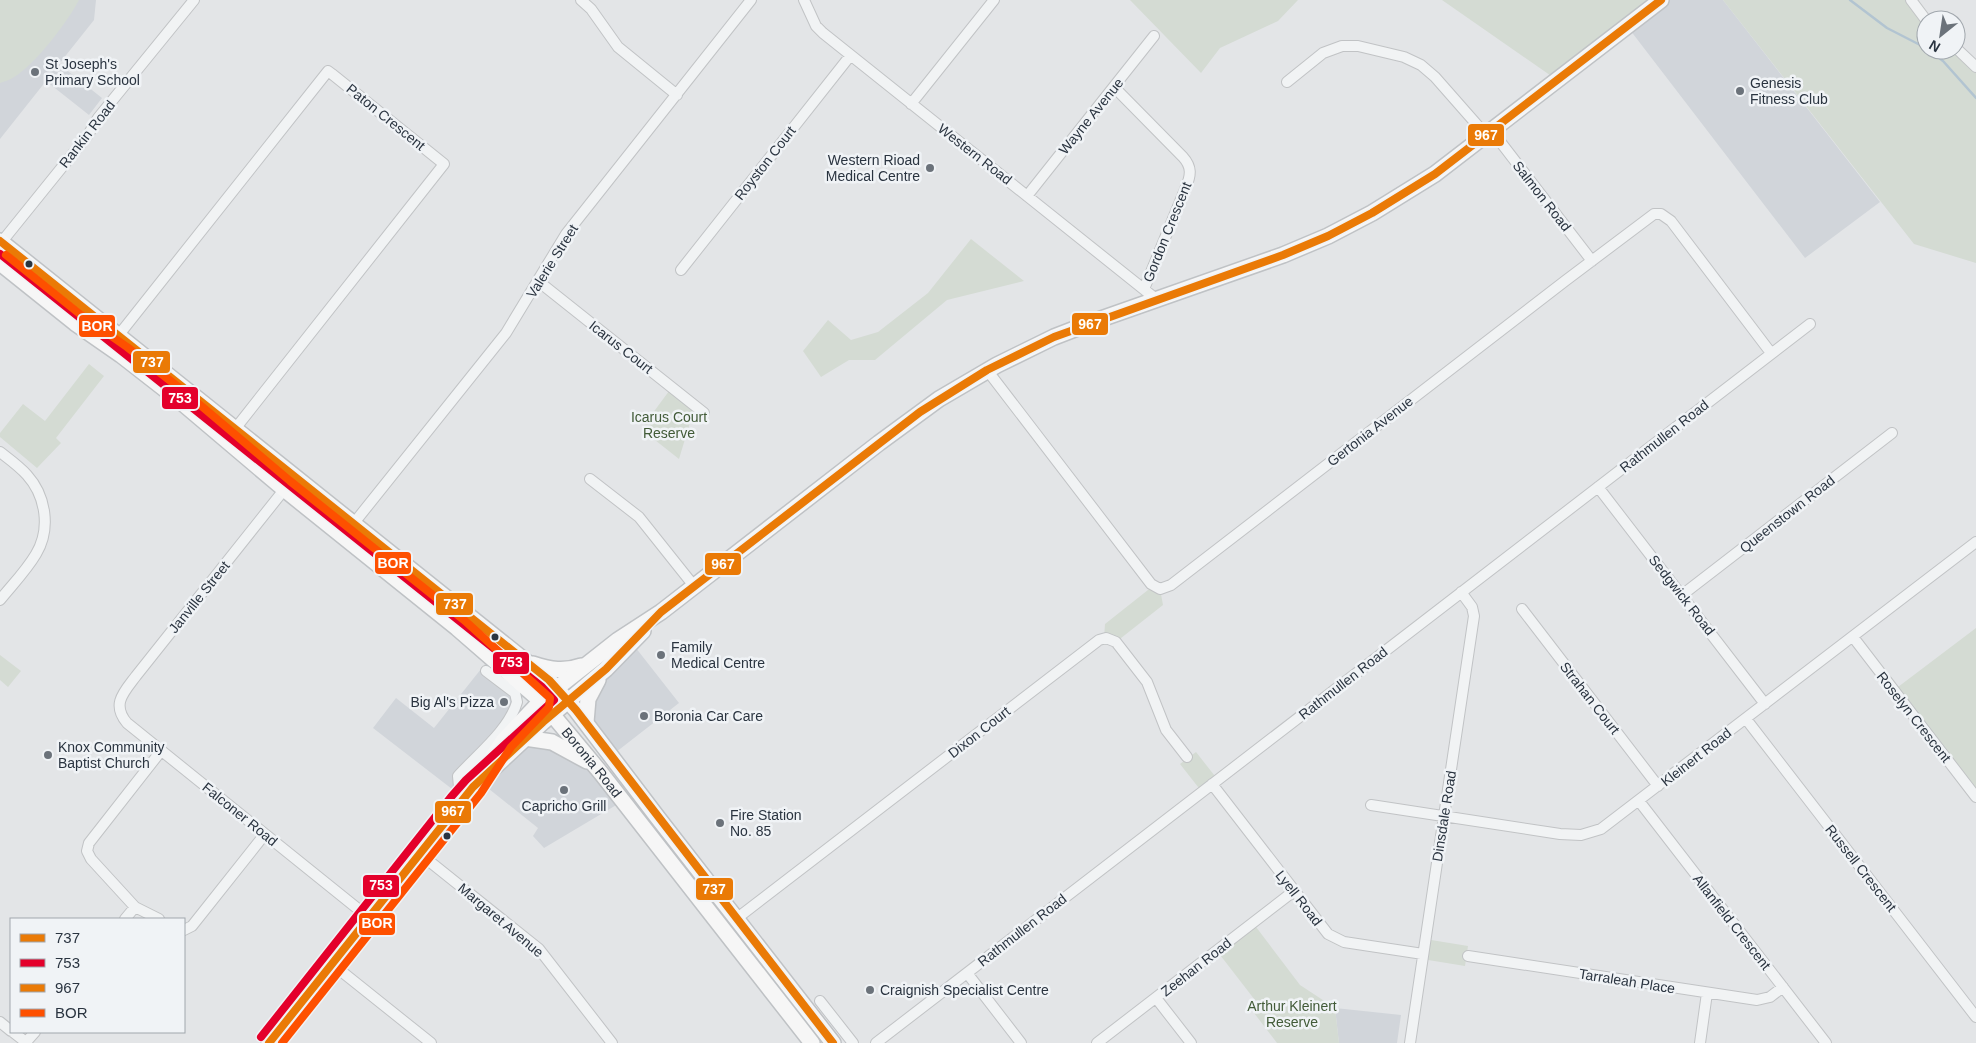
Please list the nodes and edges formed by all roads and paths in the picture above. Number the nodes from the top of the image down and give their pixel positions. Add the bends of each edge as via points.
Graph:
1 (194, 0) edge
2 (751, 0) edge
3 (804, 0) edge
4 (994, 0) edge
5 (1662, 0) edge
6 (585, 1) edge
7 (1154, 36) dead end
8 (850, 56) junction
9 (1966, 58) edge
10 (1976, 67) edge
11 (1287, 82) dead end
12 (1114, 86) junction
13 (677, 94) junction
14 (911, 104) junction
15 (1489, 133) junction
16 (1027, 196) junction
17 (0, 243) edge
18 (1592, 260) junction
19 (0, 263) edge
20 (680, 270) dead end
21 (538, 281) junction
22 (1144, 288) junction
23 (1156, 299) junction
24 (1810, 324) dead end
25 (118, 336) junction
26 (1772, 353) junction
27 (987, 370) junction
28 (704, 413) dead end
29 (235, 429) junction
30 (1892, 433) dead end
31 (0, 452) edge
32 (295, 476) junction
33 (590, 479) dead end
34 (1598, 487) junction
35 (284, 490) junction
36 (354, 523) junction
37 (1976, 542) edge
38 (694, 586) junction
39 (1461, 592) junction
40 (1682, 595) junction
41 (0, 600) edge
42 (1522, 609) dead end
43 (661, 612) junction
44 (1853, 637) junction
45 (527, 662) junction
46 (587, 664) junction
47 (606, 669) junction
48 (486, 671) dead end
49 (556, 688) junction
50 (568, 700) junction
51 (541, 701) junction
52 (1765, 704) junction
53 (119, 707) joint
54 (552, 714) junction
55 (1746, 718) junction
56 (586, 722) junction
57 (525, 738) junction
58 (161, 751) junction
59 (1187, 757) dead end
60 (595, 765) junction
61 (1212, 784) junction
62 (1658, 786) junction
63 (473, 787) junction
64 (1976, 796) edge
65 (1639, 801) junction
66 (458, 804) junction
67 (1371, 805) dead end
68 (1444, 816) junction
69 (265, 834) junction
70 (419, 853) junction
71 (1294, 891) junction
72 (135, 907) junction
73 (368, 917) junction
74 (126, 918) edge
75 (157, 918) edge
76 (736, 919) junction
77 (185, 930) edge
78 (1423, 954) junction
79 (1468, 956) dead end
80 (332, 963) junction
81 (967, 973) junction
82 (1783, 987) junction
83 (1708, 993) junction
84 (1156, 998) junction
85 (820, 1001) dead end
86 (1976, 1017) edge
87 (14, 1033) edge
88 (27, 1043) edge
89 (269, 1043) edge
90 (431, 1043) edge
91 (612, 1043) edge
92 (812, 1043) edge
93 (833, 1043) edge
94 (853, 1043) edge
95 (876, 1043) edge
96 (1021, 1043) edge
97 (1097, 1043) edge
98 (1191, 1043) edge
99 (1410, 1043) edge
100 (1700, 1043) edge
101 (1826, 1043) edge

1 - 17 street, Rankin Road
2 - 13 street, Valerie Street
3 - 8 street, Western Road via 819,30
4 - 14 street
5 - 15 main road
6 - 13 street via 618,46
7 - 12 street, Wayne Avenue
8 - 14 street, Western Road
8 - 20 street, Royston Court
9 - 10 street
11 - 15 street, Salmon Road via 1323,53 1342,46 1358,46 1404,57 1435,77
12 - 16 street, Wayne Avenue
12 - 22 street, Gordon Crescent via 1186,161 1190,171
13 - 21 street, Valerie Street via 566,234
14 - 16 street, Western Road
15 - 18 street, Salmon Road
15 - 23 main road via 1423,182 1340,230 1283,255
16 - 22 street, Western Road
17 - 25 main road, Boronia Road
18 - 26 street, Gertonia Avenue via 1651,216 1661,214 1671,221
18 - 27 street, Gertonia Avenue via 1163,588 1151,584
19 - 35 main road, Boronia Road via 161,386
21 - 28 street, Icarus Court
21 - 36 street, Valerie Street via 506,333
22 - 23 street, Western Road
23 - 27 main road via 1062,334
24 - 26 street, Rathmullen Road
25 - 29 main road, Boronia Road
25 - 29 street, Paton Crescent via 328,71 332,74 444,164
26 - 34 street, Rathmullen Road
27 - 38 main road via 920,412
29 - 32 main road, Boronia Road
30 - 40 street, Queenstown Road
31 - 41 street via 26,474 44,511 41,543
32 - 35 street, Janville Street
32 - 36 main road, Boronia Road
33 - 38 street via 639,517
34 - 39 street, Rathmullen Road
34 - 40 street, Sedgwick Road
35 - 51 main road, Boronia Road via 457,628
35 - 53 street, Janville Street via 136,676 121,697
36 - 45 main road, Boronia Road
37 - 44 street, Kleinert Road
38 - 43 main road
39 - 61 street, Rathmullen Road
39 - 68 street, Dinsdale Road via 1472,607 1474,616
40 - 52 street, Sedgwick Road
42 - 62 street, Strahan Court
43 - 46 main road
43 - 47 main road
44 - 52 street, Kleinert Road
44 - 64 street, Roselyn Crescent
45 - 46 main road via 562,670
45 - 49 main road, Boronia Road
46 - 49 main road
47 - 50 main road
47 - 56 main road via 589,695
48 - 66 street via 514,693 517,702 506,723 458,776
49 - 50 main road, Boronia Road
49 - 51 main road
50 - 54 main road
50 - 56 main road, Boronia Road
51 - 54 main road, Boronia Road
51 - 63 main road via 503,741
52 - 55 street, Kleinert Road
53 - 58 street, Falconer Road via 127,723
54 - 57 main road
54 - 60 main road, Boronia Road
55 - 62 street, Kleinert Road
55 - 86 street, Russell Crescent
56 - 76 main road, Boronia Road
57 - 60 main road via 558,745
57 - 63 main road
58 - 69 street, Falconer Road
58 - 72 street via 89,843 87,851 90,859
59 - 76 street, Dixon Court via 1166,730 1150,685 1116,642 1106,638 1099,640
60 - 92 main road, Boronia Road
61 - 71 street, Lyell Road
61 - 81 street, Rathmullen Road
62 - 65 street, Kleinert Road
63 - 66 main road
65 - 68 street, Kleinert Road via 1606,827 1581,835
65 - 82 street, Allanfield Crescent
66 - 70 main road
67 - 68 street, Kleinert Road
68 - 78 street, Dinsdale Road
69 - 73 street, Falconer Road
69 - 77 street via 192,926
70 - 73 main road
70 - 91 street, Margaret Avenue via 538,949
71 - 78 street, Lyell Road via 1333,937 1344,942
71 - 84 street, Zeehan Road
72 - 74 street
72 - 75 street
73 - 80 main road
76 - 93 main road, Boronia Road
78 - 99 street, Dinsdale Road
79 - 83 street, Tarraleah Place
80 - 89 main road
80 - 90 street
81 - 95 street, Rathmullen Road
81 - 96 street
82 - 83 street, Tarraleah Place via 1762,1000
82 - 101 street, Allanfield Crescent
83 - 100 street
84 - 97 street, Zeehan Road
84 - 98 street
85 - 94 street
87 - 88 street

